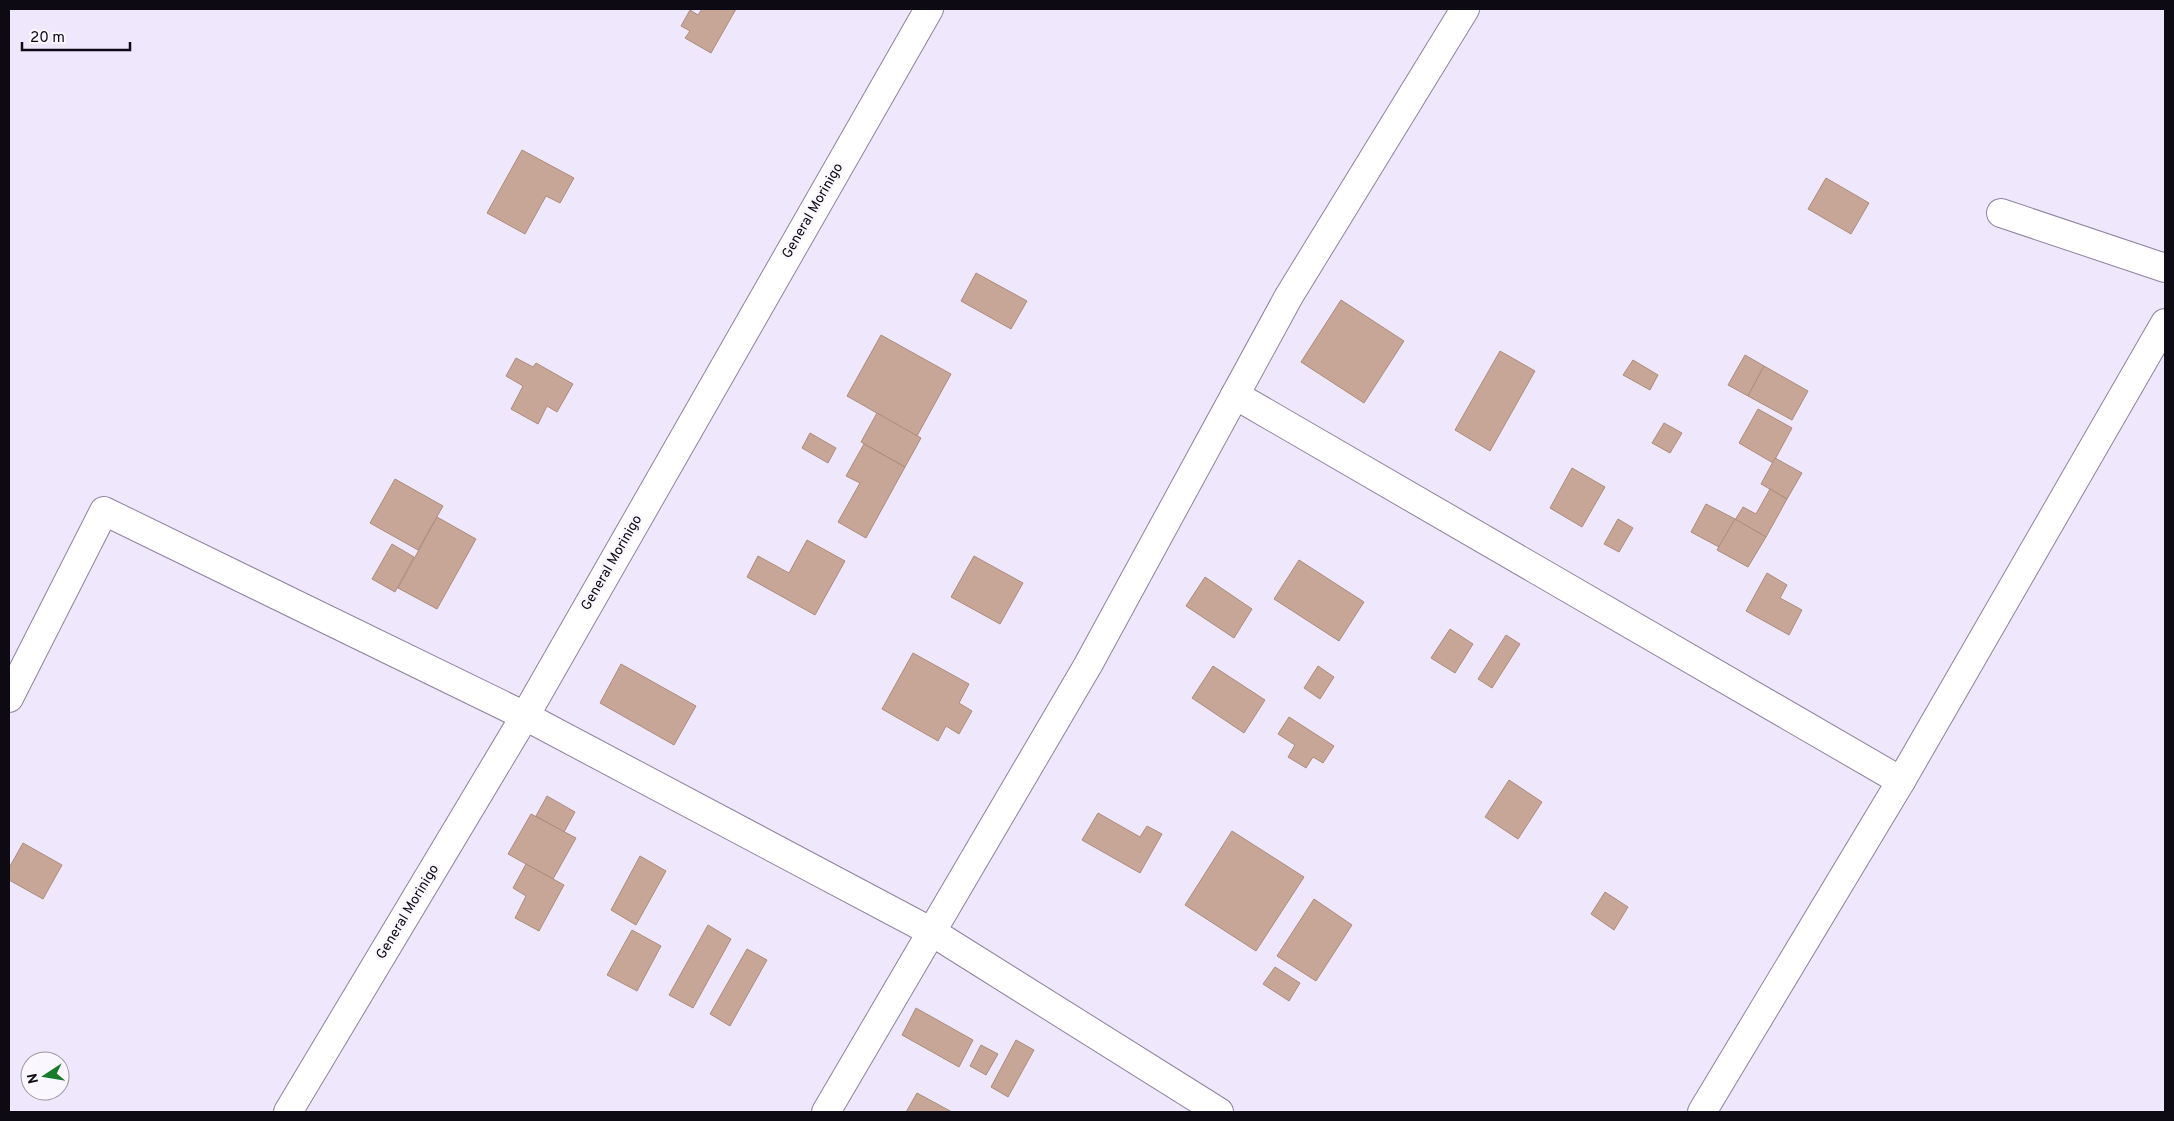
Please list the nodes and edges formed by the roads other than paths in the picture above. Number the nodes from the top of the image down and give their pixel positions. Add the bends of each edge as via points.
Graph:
1 (929, 9) edge
2 (1465, 9) edge
3 (2001, 213) dead end
4 (2165, 268) edge
5 (2165, 324) edge
6 (1235, 395) junction
7 (9, 698) edge
8 (525, 716) junction
9 (1901, 781) junction
10 (932, 932) junction
11 (288, 1112) edge
12 (826, 1112) edge
13 (1219, 1112) edge
14 (1702, 1112) edge

1 - 8 street, General Morinigo
2 - 6 street via 1289,296
3 - 4 street
5 - 9 street
6 - 9 street
6 - 10 street via 1088,665
7 - 8 street via 104,510
8 - 10 street
8 - 11 street, General Morinigo
9 - 14 street
10 - 12 street
10 - 13 street

